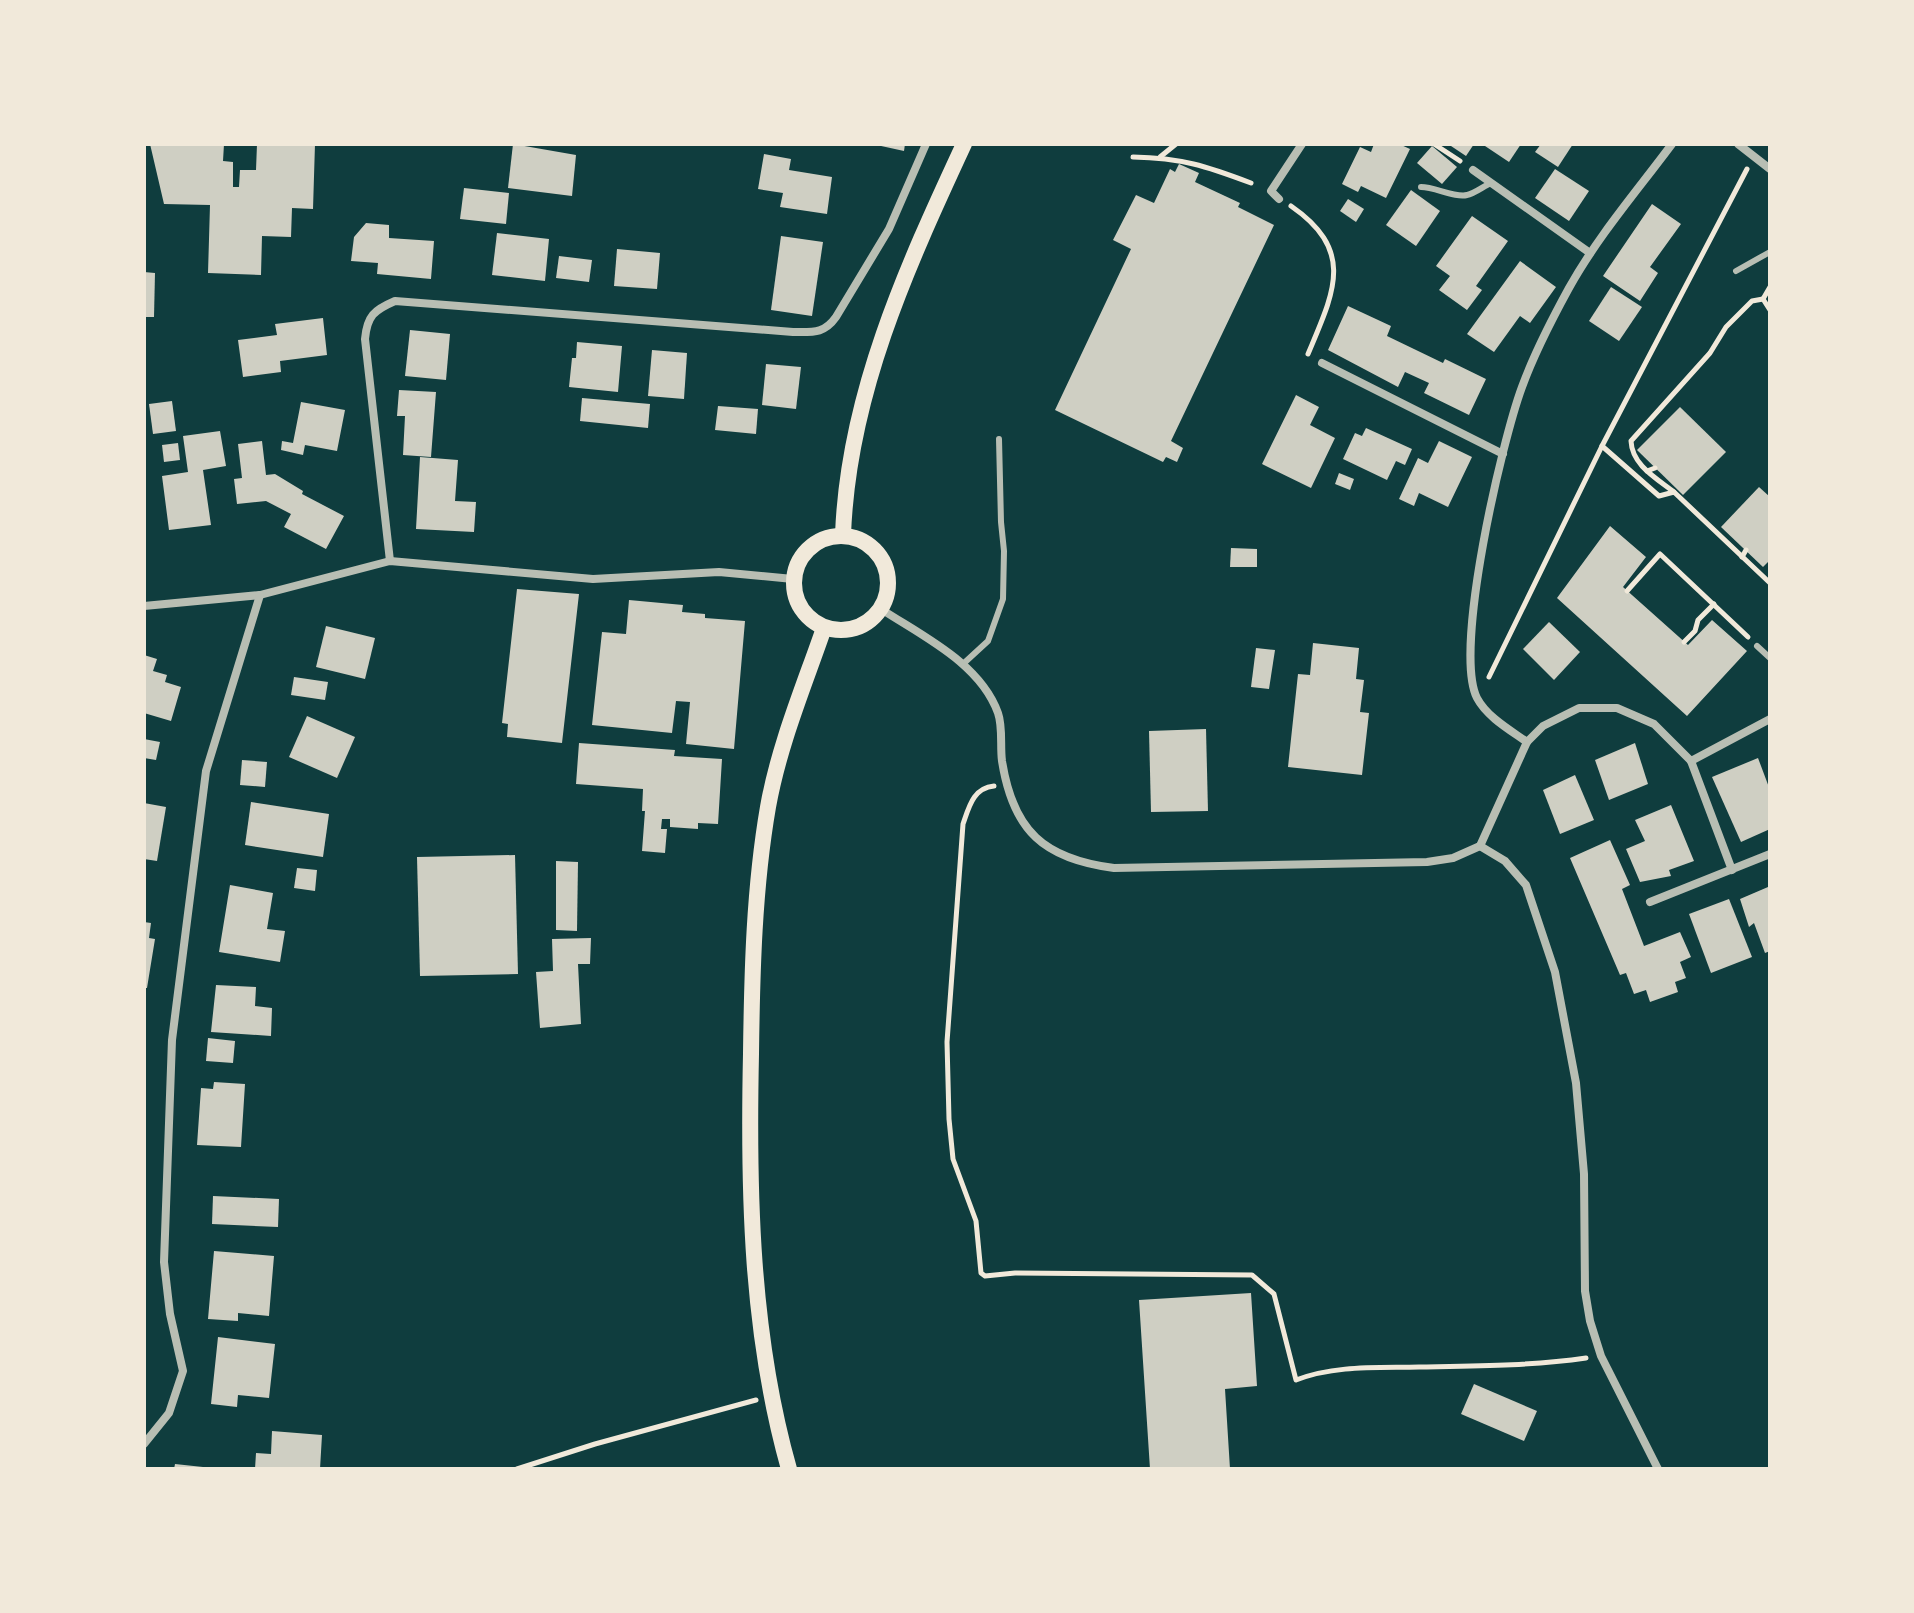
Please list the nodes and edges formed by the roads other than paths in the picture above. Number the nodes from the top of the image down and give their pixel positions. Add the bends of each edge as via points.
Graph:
1 (926, 144) edge
2 (964, 144) edge
3 (1302, 144) edge
4 (1672, 144) edge
5 (1738, 144) edge
6 (1770, 169) edge
7 (1473, 170) road end
8 (1491, 183) junction
9 (1421, 187) dead end
10 (1279, 199) dead end
11 (1770, 252) edge
12 (1590, 253) junction
13 (1736, 271) dead end
14 (1322, 363) road end
15 (999, 439) dead end
16 (1503, 454) junction
17 (843, 535) junction
18 (390, 561) junction
19 (793, 579) junction
20 (260, 595) junction
21 (144, 606) edge
22 (881, 609) junction
23 (824, 628) junction
24 (1757, 646) road end
25 (1770, 658) edge
26 (963, 664) junction
27 (1770, 719) edge
28 (1527, 742) junction
29 (1691, 761) junction
30 (1480, 846) junction
31 (1770, 854) edge
32 (1732, 870) junction
33 (1650, 902) dead end
34 (144, 1444) edge
35 (789, 1469) edge
36 (1658, 1469) edge

1 - 18 street via 889,229 836,317 821,332 395,301 374,311 365,339
2 - 17 main road via 906,270 881,340 847,469
3 - 10 street via 1271,191
4 - 12 street
5 - 6 street
7 - 8 street
8 - 9 lane via 1466,196
8 - 12 street
11 - 13 lane
12 - 16 street via 1522,387
14 - 16 street
15 - 26 lane via 1003,599 988,641
16 - 28 street via 1471,625 1471,680 1478,700
17 - 19 main road via 813,544 803,553
17 - 22 main road via 867,543 886,566 887,596
18 - 19 street via 593,579 719,572
18 - 20 street
19 - 23 main road via 800,608
20 - 21 street
20 - 34 street via 206,771 171,1054 164,1262 183,1371 169,1413
22 - 23 main road via 861,626
22 - 26 street
23 - 35 main road via 769,805 752,979 753,1261
24 - 25 lane
26 - 30 street via 999,713 1002,758 1016,812 1032,836 1082,864 1114,868 1427,862
27 - 29 street
28 - 29 street via 1543,726 1579,708 1617,708 1654,724
28 - 30 street
29 - 32 street
30 - 36 street via 1505,861 1526,885 1555,972 1576,1083 1584,1174 1585,1291 1601,1356
31 - 32 street
32 - 33 street

